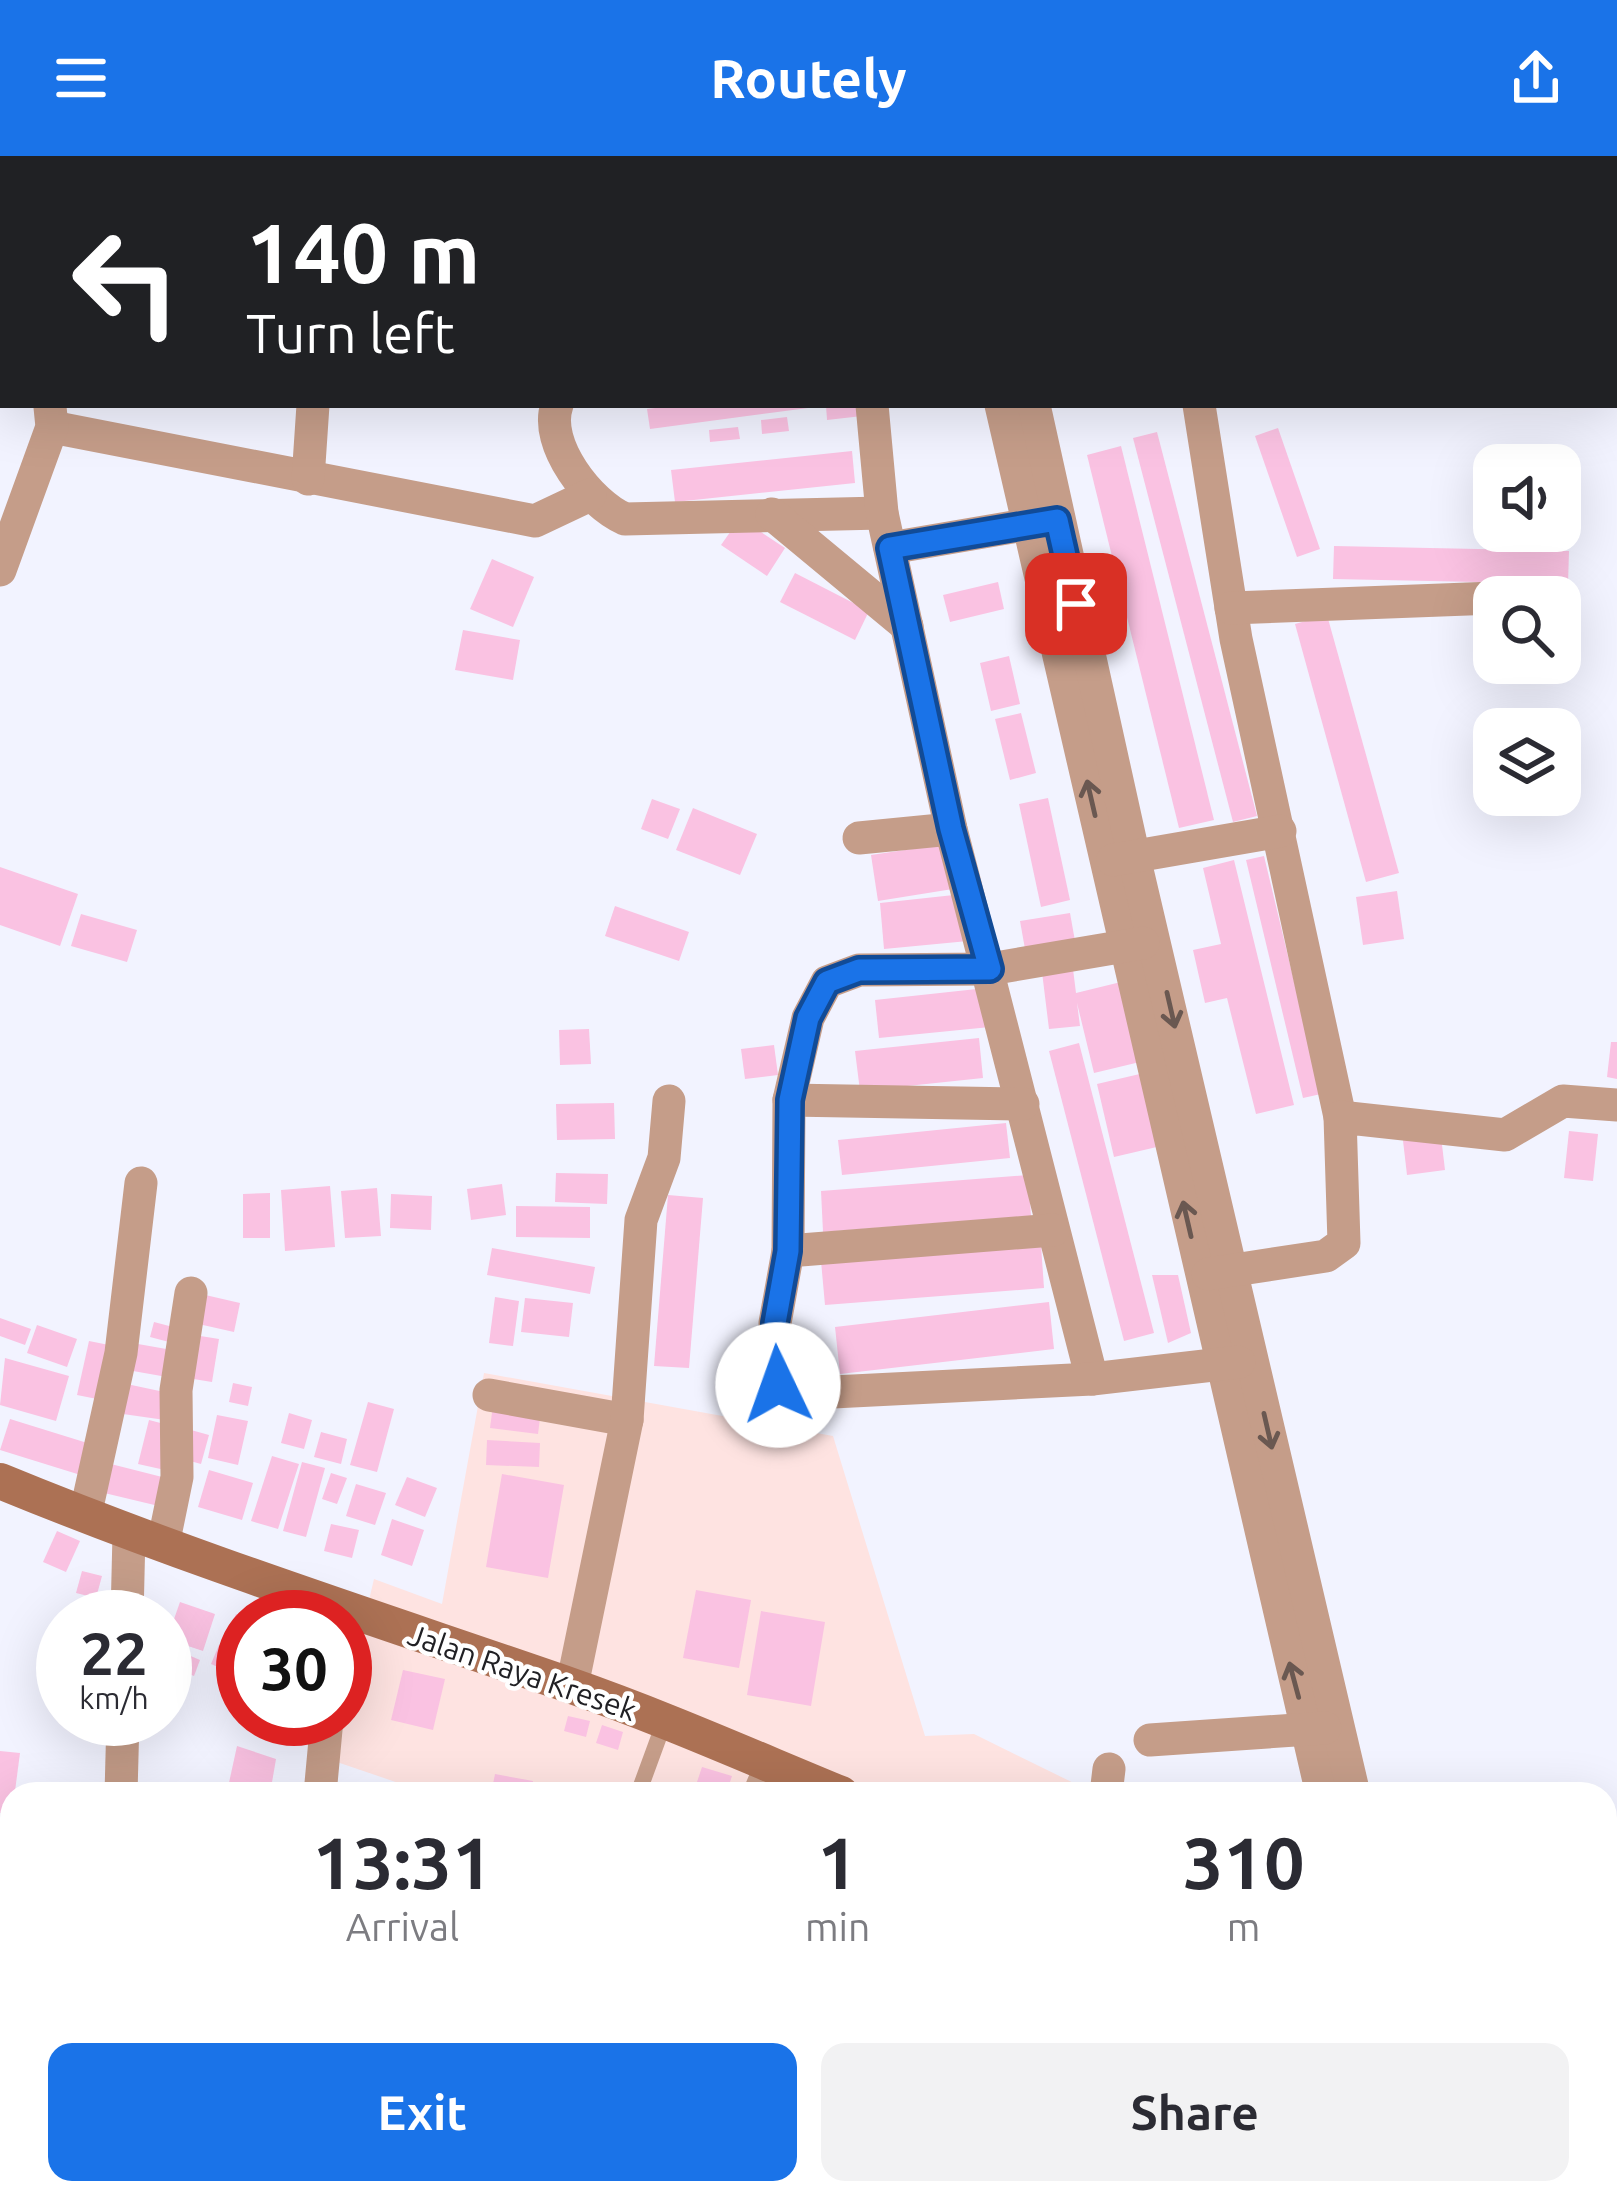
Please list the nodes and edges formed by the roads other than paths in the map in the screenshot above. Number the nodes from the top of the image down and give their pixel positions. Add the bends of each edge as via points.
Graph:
1 (313, 408) edge
2 (557, 408) edge
3 (872, 408) edge
4 (1002, 408) edge
5 (1034, 408) edge
6 (1199, 408) edge
7 (51, 416) edge
8 (308, 479) junction
9 (590, 495) junction
10 (772, 514) junction
11 (882, 514) junction
12 (1042, 522) junction
13 (890, 548) junction
14 (0, 570) edge
15 (1473, 599) edge
16 (1231, 608) junction
17 (907, 626) junction
18 (951, 829) junction
19 (1280, 831) junction
20 (859, 838) dead end
21 (1120, 859) junction
22 (1140, 944) junction
23 (990, 969) junction
24 (790, 1100) junction
25 (669, 1101) dead end
26 (1023, 1104) junction
27 (1617, 1105) edge
28 (1340, 1118) junction
29 (141, 1184) dead end
30 (1053, 1230) junction
31 (788, 1251) junction
32 (1215, 1273) junction
33 (191, 1293) dead end
34 (1236, 1363) junction
35 (1092, 1378) junction
36 (489, 1396) dead end
37 (627, 1420) junction
38 (0, 1481) edge
39 (85, 1516) junction
40 (146, 1540) junction
41 (134, 1590) edge
42 (288, 1590) edge
43 (372, 1628) edge
44 (572, 1686) junction
45 (664, 1723) junction
46 (1323, 1728) junction
47 (1150, 1740) dead end
48 (122, 1746) edge
49 (324, 1746) edge
50 (765, 1780) edge
51 (121, 1782) edge
52 (321, 1782) edge
53 (642, 1782) edge
54 (1322, 1782) edge
55 (1348, 1782) edge

1 - 8 street
2 - 9 street via 554,426
3 - 11 street
4 - 12 street
5 - 12 street
6 - 16 street
7 - 8 street
7 - 14 street
8 - 9 street via 536,521
9 - 10 street via 625,519
10 - 11 street
10 - 17 street
11 - 13 street
12 - 13 street
12 - 21 street
13 - 17 street
15 - 16 street
16 - 19 street
17 - 18 street
18 - 20 street
18 - 23 street
19 - 21 street
19 - 28 street
21 - 22 street
22 - 23 street
22 - 32 street
23 - 24 street via 859,970 827,982 808,1018
23 - 26 street
24 - 26 street
24 - 31 street
25 - 37 street via 664,1158 641,1220
26 - 30 street
27 - 28 street via 1563,1101 1505,1135
28 - 32 street via 1344,1243 1326,1256
29 - 39 street via 122,1353
30 - 31 street
30 - 35 street
31 - 35 street via 775,1323 784,1391
32 - 34 street
33 - 40 street via 176,1390 177,1477
34 - 35 street
34 - 46 street
36 - 37 street
37 - 44 street
38 - 39 main road, Jalan Raya Kresek
39 - 40 main road, Jalan Raya Kresek
40 - 41 street
40 - 42 main road, Jalan Raya Kresek
43 - 44 main road, Jalan Raya Kresek
44 - 45 main road, Jalan Raya Kresek
45 - 50 main road, Jalan Raya Kresek
45 - 53 lane
46 - 47 street
46 - 54 street
46 - 55 street
48 - 51 street
49 - 52 street

